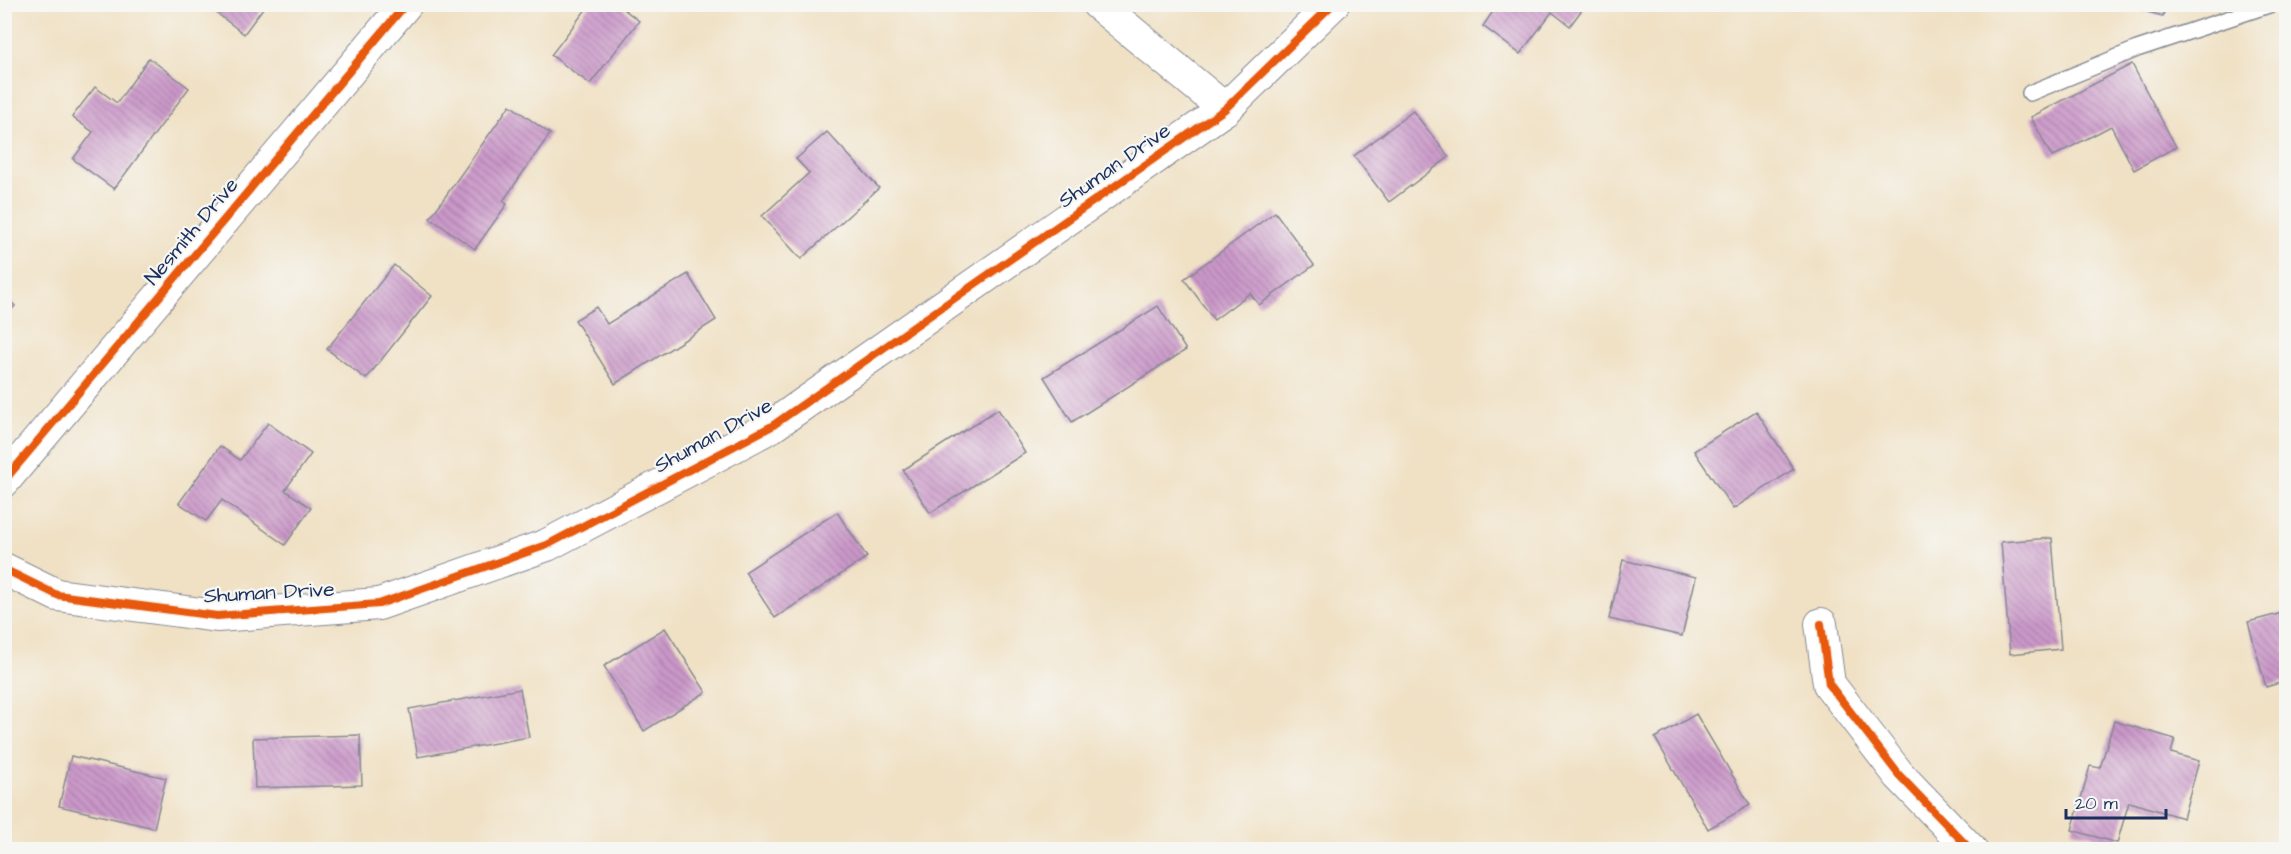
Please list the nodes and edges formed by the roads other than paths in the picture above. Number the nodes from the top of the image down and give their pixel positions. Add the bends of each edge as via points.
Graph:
1 (406, 4) edge
2 (1098, 4) edge
3 (1333, 4) edge
4 (2272, 4) edge
5 (2030, 93) dead end
6 (1226, 109) junction
7 (4, 481) edge
8 (4, 569) edge
9 (1821, 624) dead end
10 (1971, 849) edge

1 - 7 street, Nesmith Drive
2 - 6 street
3 - 6 street, Shuman Drive
4 - 5 lane via 2137,49
6 - 8 street, Shuman Drive via 772,426 547,545 379,604 217,616 57,595
9 - 10 street via 1829,684 1899,775

